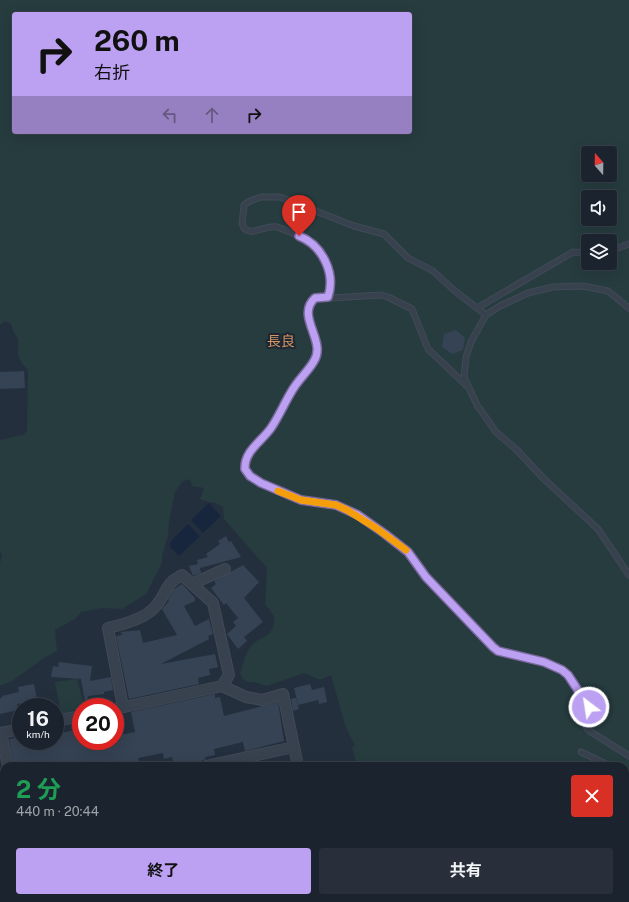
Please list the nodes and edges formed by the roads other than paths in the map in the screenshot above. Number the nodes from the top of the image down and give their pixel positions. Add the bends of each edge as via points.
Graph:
1 (629, 244) edge
2 (617, 248) edge
3 (581, 253) edge
4 (328, 297) junction
5 (477, 308) junction
6 (629, 308) edge
7 (486, 315) junction
8 (468, 387) junction
9 (225, 569) dead end
10 (629, 575) edge
11 (192, 584) junction
12 (222, 686) junction
13 (118, 698) edge
14 (124, 707) edge
15 (12, 731) edge
16 (0, 733) edge
17 (294, 747) junction
18 (581, 752) dead end
19 (629, 756) edge
20 (7, 762) edge
21 (225, 762) edge
22 (297, 762) edge
23 (602, 762) edge

1 - 2 lane
3 - 5 lane via 573,252
4 - 5 lane via 329,270 324,257 310,240 272,226 247,231 242,224 244,205 261,197 280,197 354,226 384,234 408,258 433,271
4 - 8 lane via 381,295 412,309 428,349
4 - 19 lane via 315,298 308,308 318,354 294,387 270,430 247,456 244,463 247,472 261,483 301,500 336,505 358,515 385,534 408,552 426,577 498,651 544,662 568,675 588,703 588,730
5 - 7 lane
6 - 7 lane via 608,291 583,286 553,287 528,293
7 - 8 lane via 478,327 466,357 464,377
8 - 10 lane via 476,405 496,432 518,450 543,478 598,529
9 - 11 street
11 - 12 street via 213,603 229,675
11 - 13 street via 182,575 171,581 155,608 128,623 108,628
12 - 14 street
12 - 17 street via 246,697 262,700 283,694
15 - 16 street
16 - 20 street
17 - 21 street
17 - 22 street
18 - 23 lane

